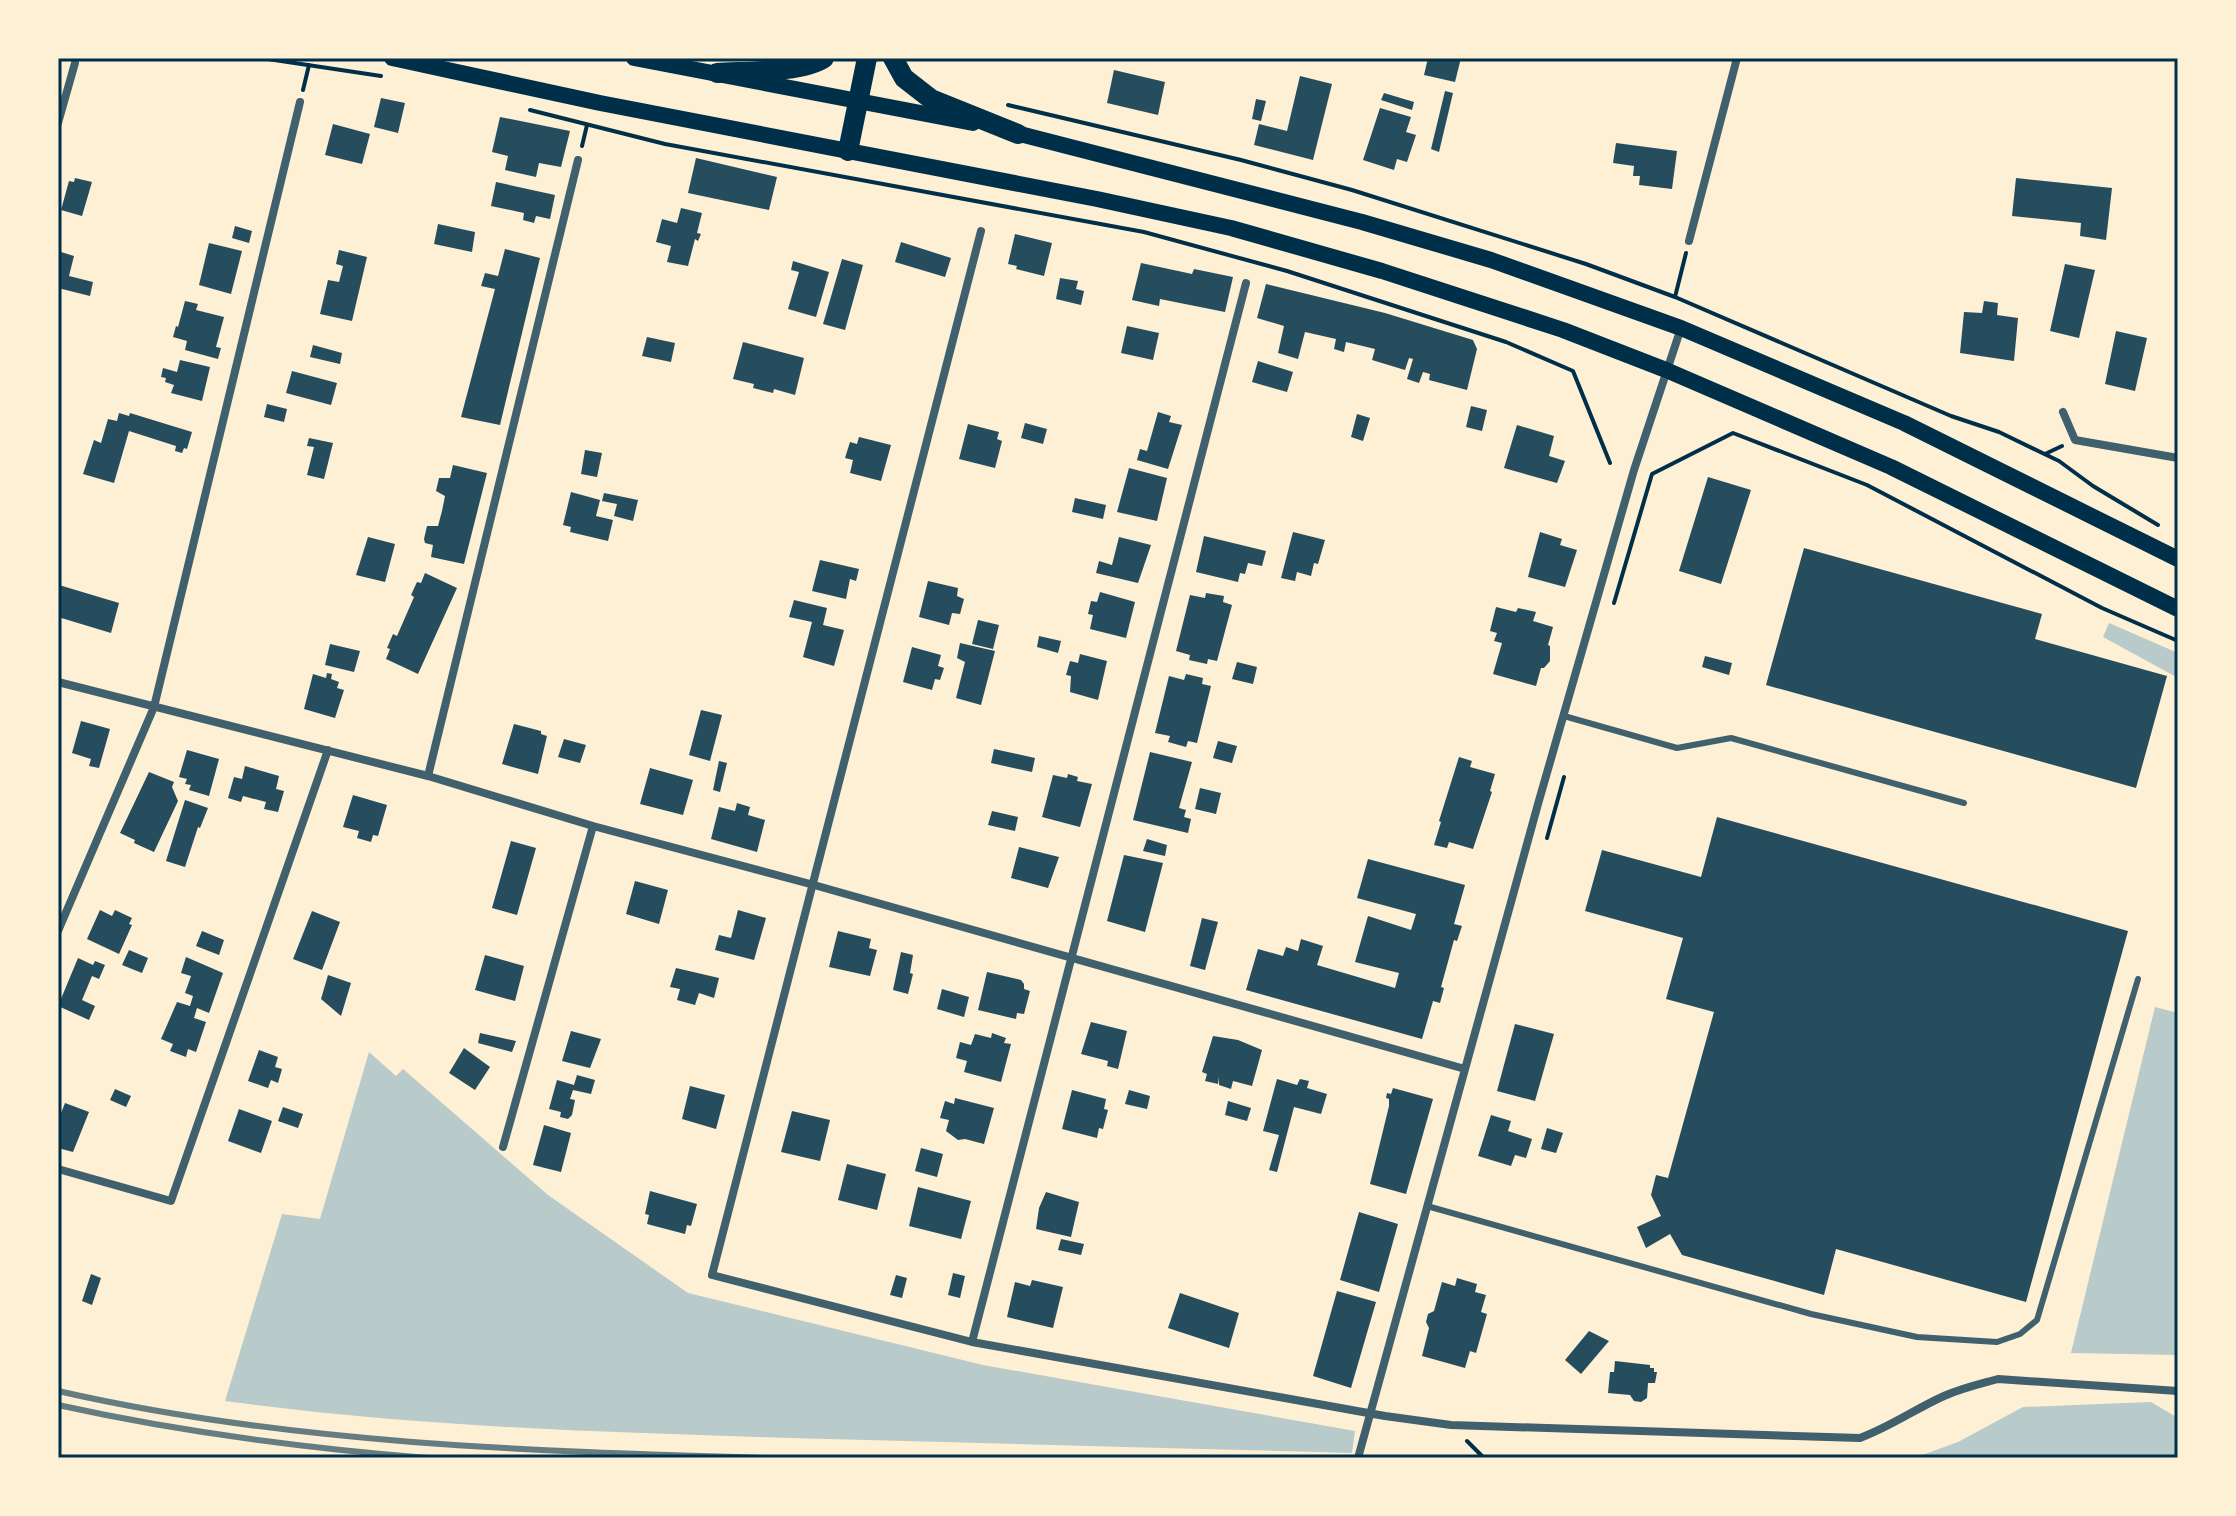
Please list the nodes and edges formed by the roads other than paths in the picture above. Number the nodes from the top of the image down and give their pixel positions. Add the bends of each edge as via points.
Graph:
1 (392, 58) edge
2 (634, 58) edge
3 (824, 58) edge
4 (867, 58) edge
5 (893, 58) edge
6 (1737, 58) edge
7 (75, 63) dead end
8 (717, 73) junction
9 (859, 100) junction
10 (300, 102) road end
11 (58, 123) edge
12 (1018, 134) junction
13 (848, 151) junction
14 (578, 160) road end
15 (981, 231) dead end
16 (1689, 241) road end
17 (1246, 283) dead end
18 (1681, 328) junction
19 (1666, 370) junction
20 (2063, 412) dead end
21 (2178, 458) edge
22 (2178, 559) edge
23 (2178, 609) edge
24 (58, 682) edge
25 (154, 707) junction
26 (1564, 716) junction
27 (328, 750) junction
28 (428, 776) junction
29 (1964, 803) dead end
30 (593, 826) junction
31 (814, 885) junction
32 (58, 931) edge
33 (1070, 958) junction
34 (2138, 979) dead end
35 (1465, 1069) junction
36 (503, 1147) dead end
37 (58, 1169) edge
38 (1427, 1206) junction
39 (972, 1342) junction
40 (2178, 1391) edge
41 (1370, 1414) junction
42 (1358, 1458) edge

1 - 13 main road
2 - 8 main road
3 - 8 main road via 779,69
4 - 9 main road
5 - 12 main road via 904,78 931,99
6 - 16 street
7 - 11 street
8 - 9 main road
9 - 12 main road
9 - 13 main road
10 - 25 street
12 - 18 main road via 1362,222 1491,260
13 - 19 main road via 1231,228 1474,300
14 - 28 street
15 - 31 street
17 - 33 street
18 - 19 street
18 - 22 main road via 1904,423
19 - 23 main road via 1891,467
19 - 26 street
20 - 21 street via 2075,440
24 - 25 street
25 - 27 street
25 - 32 street
26 - 29 lane via 1677,748 1731,738
26 - 35 street
27 - 28 street
27 - 37 street via 171,1201
28 - 30 street
30 - 31 street
30 - 36 street
31 - 33 street
31 - 39 street via 712,1275
33 - 35 street
33 - 39 street
34 - 38 lane via 2037,1320 2020,1334 1997,1342 1917,1337 1811,1314
35 - 38 street
38 - 41 street
39 - 41 street
40 - 41 street via 1998,1379 1941,1397 1860,1438 1451,1425
41 - 42 street

